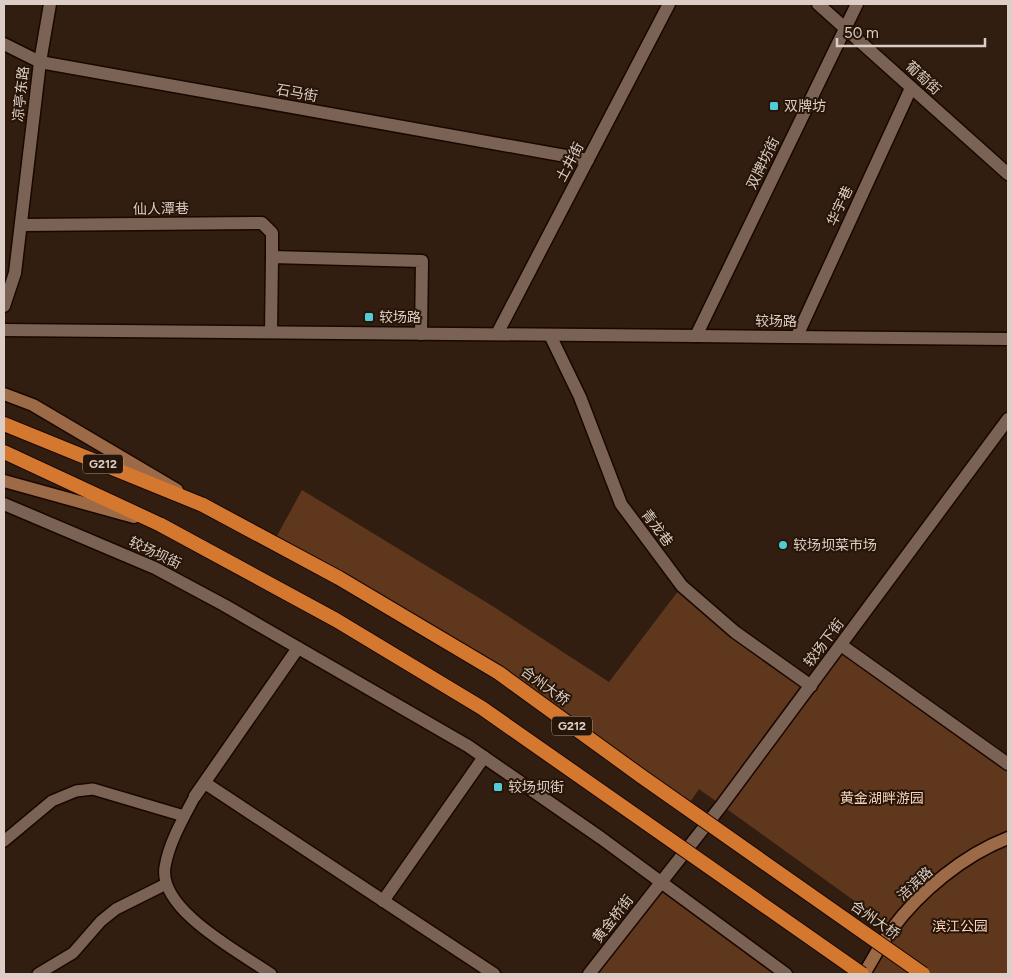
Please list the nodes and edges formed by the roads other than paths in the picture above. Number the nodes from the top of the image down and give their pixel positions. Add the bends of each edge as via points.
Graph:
1 (50, 4) edge
2 (669, 4) edge
3 (818, 4) edge
4 (857, 4) edge
5 (846, 27) junction
6 (4, 44) edge
7 (40, 62) junction
8 (911, 88) junction
9 (588, 160) junction
10 (1008, 174) edge
11 (22, 225) junction
12 (272, 257) junction
13 (4, 306) edge
14 (4, 330) edge
15 (271, 332) junction
16 (421, 334) junction
17 (497, 334) junction
18 (550, 335) junction
19 (696, 336) junction
20 (797, 336) junction
21 (1008, 339) edge
22 (4, 394) edge
23 (1008, 419) edge
24 (4, 424) edge
25 (4, 452) edge
26 (4, 481) edge
27 (4, 504) edge
28 (203, 505) junction
29 (161, 525) junction
30 (841, 646) junction
31 (298, 648) junction
32 (811, 686) junction
33 (484, 757) junction
34 (1008, 764) edge
35 (205, 782) junction
36 (195, 796) joint
37 (184, 816) junction
38 (1008, 838) edge
39 (4, 841) edge
40 (661, 882) junction
41 (166, 884) junction
42 (383, 901) junction
43 (38, 974) edge
44 (271, 974) edge
45 (494, 974) edge
46 (589, 974) edge
47 (786, 974) edge
48 (863, 974) edge
49 (923, 974) edge

1 - 7 street, 凉亭东路
2 - 9 street, 土井街
3 - 5 street, 葡萄街
4 - 5 street, 双牌坊街
5 - 8 street, 葡萄街
5 - 19 street, 双牌坊街
6 - 7 street, 石马街
7 - 9 street, 石马街
7 - 11 street, 凉亭东路
8 - 10 street, 葡萄街
8 - 20 street, 华宇巷
9 - 17 street, 土井街
11 - 12 street, 仙人潭巷 via 262,223 272,233
11 - 13 street, 凉亭东路 via 15,273
12 - 15 street, 仙人潭巷
12 - 16 street via 422,261
14 - 15 street, 较场路
15 - 16 street, 较场路
16 - 17 street, 较场路
17 - 18 street, 较场路
18 - 19 street, 较场路
18 - 32 street, 青龙巷 via 580,396 621,504 682,586 735,632
19 - 20 street, 较场路
20 - 21 street, 较场路
22 - 28 main road via 33,405
23 - 30 street, 较场下街
24 - 28 highway, G212
25 - 29 highway, G212
26 - 29 main road
27 - 31 street, 较场坝街 via 156,568
28 - 49 highway, 合州大桥 / G212, bridge via 339,578 499,673
29 - 48 highway, G212, bridge via 336,620 482,708
30 - 32 street, 较场下街
30 - 34 street
31 - 33 street, 较场坝街
31 - 35 street
32 - 40 street, 较场下街
33 - 40 street, 较场坝街
33 - 42 street
35 - 36 street
35 - 42 street
36 - 37 lane
37 - 39 lane via 93,789 76,791 52,801
37 - 41 lane via 165,868
38 - 48 main road, 涪滨路 via 986,846 927,890 892,928
40 - 46 street, 黄金桥街
40 - 47 street, 较场坝街
41 - 43 lane via 116,910 101,921 73,953
41 - 44 lane via 180,907 193,920
42 - 45 street

